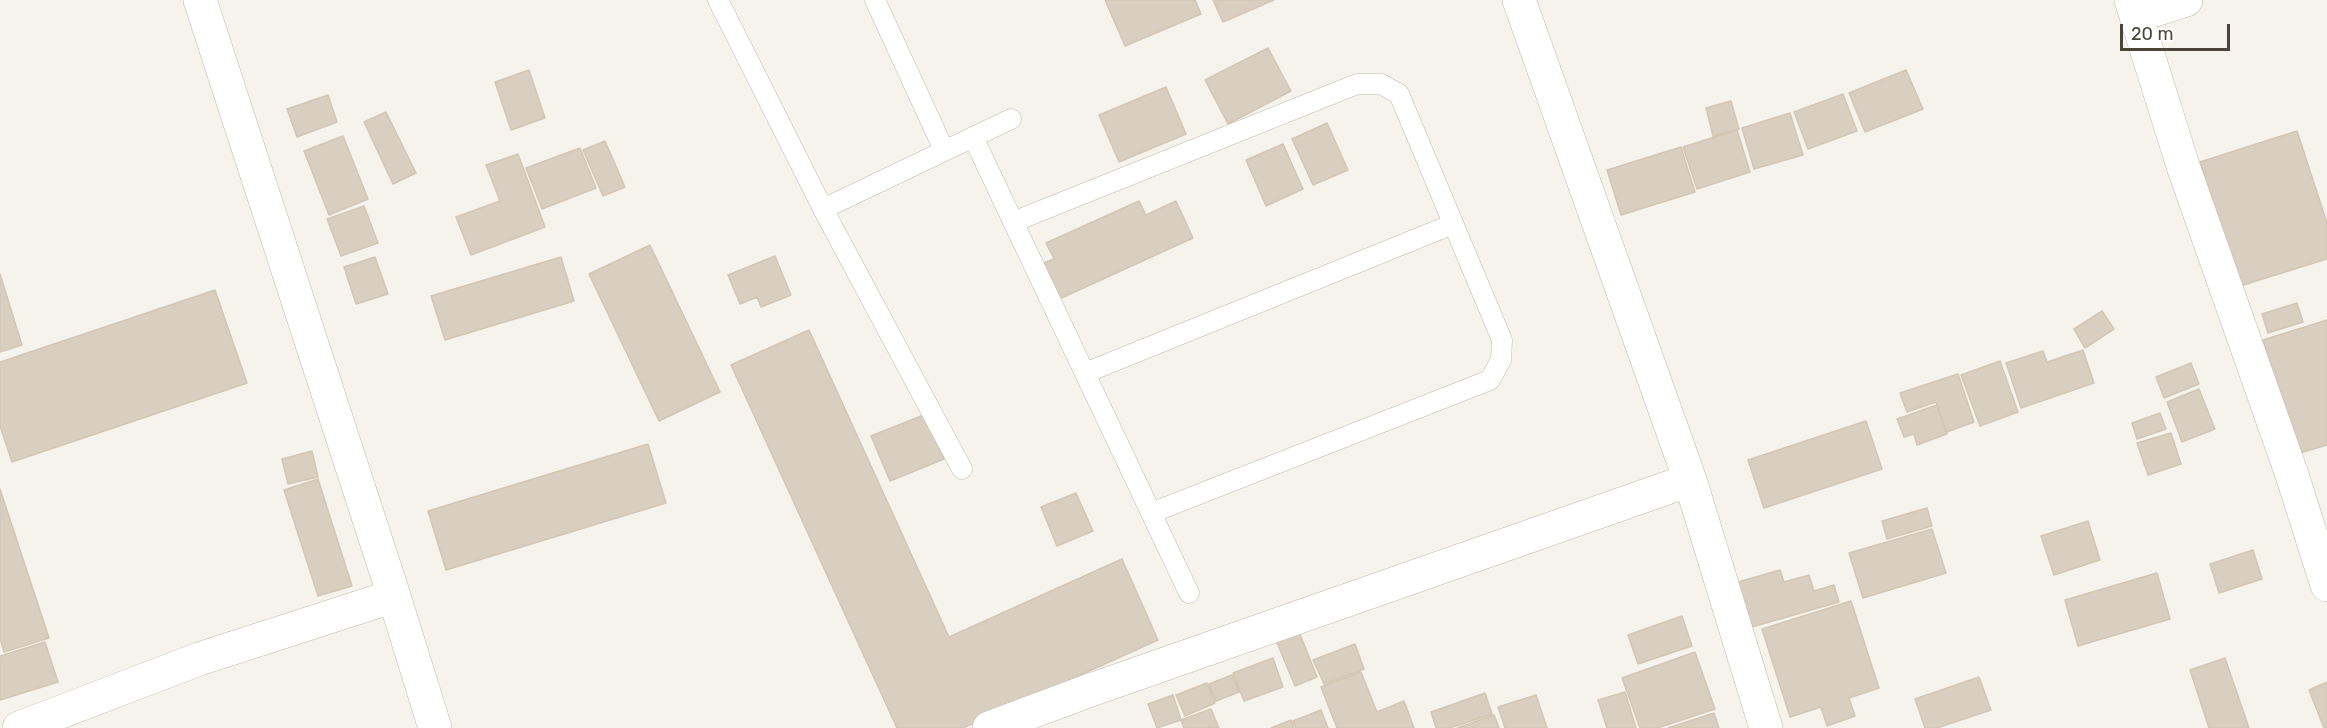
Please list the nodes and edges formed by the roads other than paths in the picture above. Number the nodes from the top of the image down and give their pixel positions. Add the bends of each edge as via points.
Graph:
1 (200, 0) edge
2 (718, 0) edge
3 (875, 0) edge
4 (1520, 0) edge
5 (2186, 0) edge
6 (2133, 8) edge
7 (1011, 119) dead end
8 (973, 137) junction
9 (944, 150) junction
10 (823, 208) junction
11 (1013, 222) junction
12 (1454, 224) junction
13 (1085, 373) junction
14 (962, 469) dead end
15 (1690, 480) junction
16 (1151, 513) junction
17 (2327, 585) edge
18 (1189, 593) dead end
19 (394, 596) junction
20 (19, 728) edge
21 (435, 728) edge
22 (989, 728) edge
23 (1766, 728) edge

1 - 19 street
2 - 10 lane
3 - 9 lane
4 - 15 street
5 - 6 street
6 - 17 street via 2200,218
7 - 8 lane
8 - 9 lane
8 - 11 lane
9 - 10 lane
10 - 14 lane
11 - 12 lane via 1357,84 1381,84 1399,94
11 - 13 lane
12 - 13 lane
12 - 16 lane via 1502,340 1501,360 1490,380
13 - 16 lane
15 - 22 street
15 - 23 street
16 - 18 lane
19 - 20 street via 199,659
19 - 21 street

